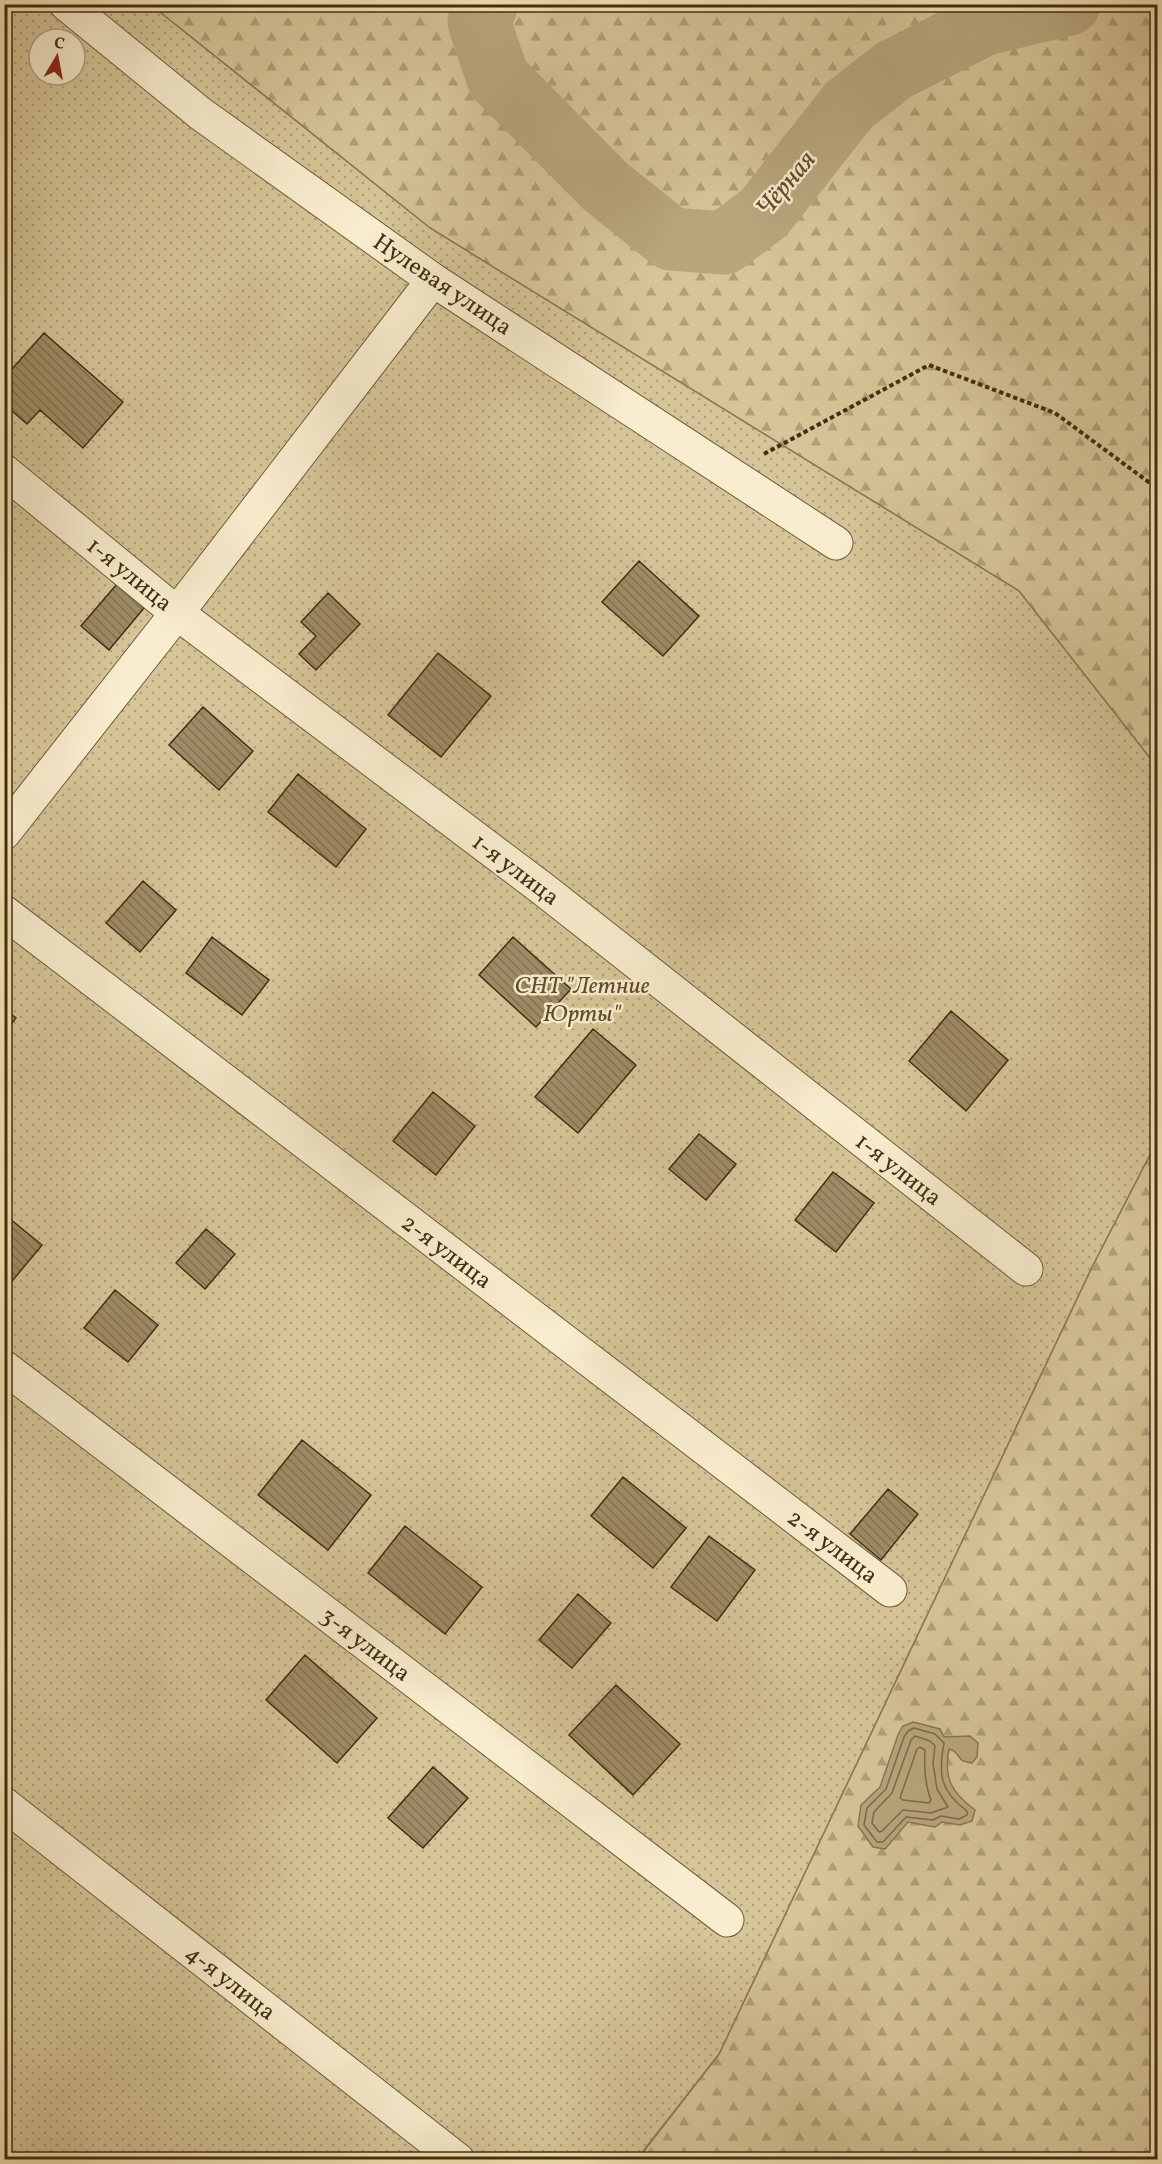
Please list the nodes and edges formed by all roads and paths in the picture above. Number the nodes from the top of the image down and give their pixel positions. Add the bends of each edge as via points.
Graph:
1 (66, 4) edge
2 (433, 280) junction
3 (4, 471) edge
4 (729, 473) junction
5 (1158, 489) edge
6 (836, 543) dead end
7 (177, 613) junction
8 (4, 833) edge
9 (4, 912) edge
10 (1026, 1269) dead end
11 (4, 1367) edge
12 (890, 1590) dead end
13 (4, 1804) edge
14 (727, 1920) dead end
15 (458, 2160) edge

1 - 2 street, Нулевая улица via 201,114
2 - 4 street, Нулевая улица
2 - 7 street
3 - 7 street, 1-я улица
4 - 5 path via 929,365 1055,413
4 - 6 street, Нулевая улица
7 - 8 street
7 - 10 street, 1-я улица via 543,889
9 - 12 street, 2-я улица
11 - 14 street, 3-я улица
13 - 15 street, 4-я улица

